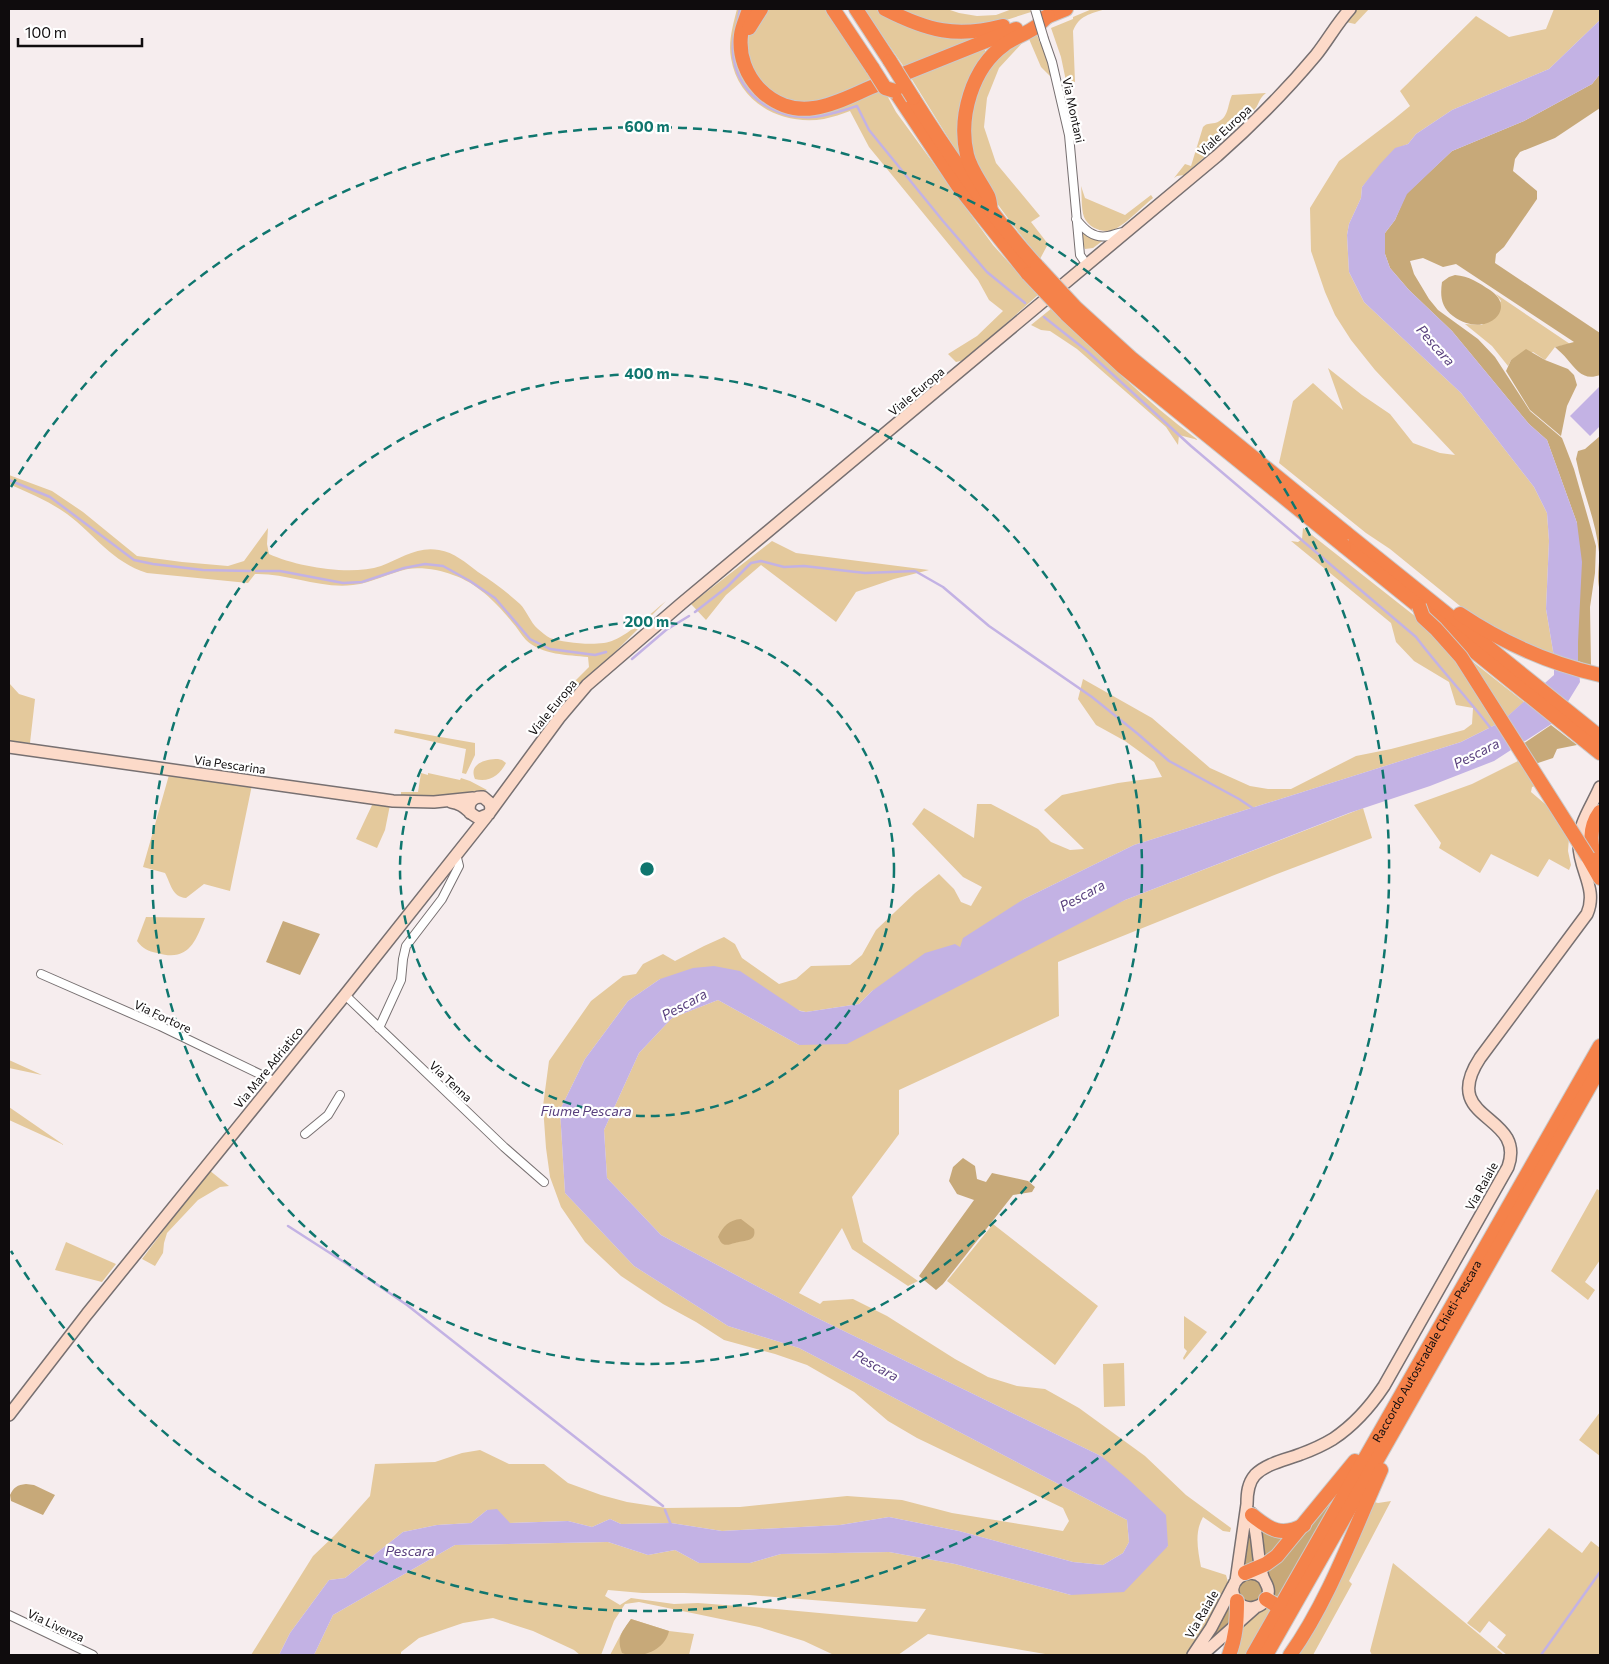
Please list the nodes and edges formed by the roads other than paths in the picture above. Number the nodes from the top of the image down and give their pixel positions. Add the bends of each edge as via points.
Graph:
1 (749, 9) edge
2 (761, 9) edge
3 (833, 9) edge
4 (843, 9) edge
5 (856, 9) edge
6 (885, 9) edge
7 (1035, 9) edge
8 (1066, 9) edge
9 (1341, 9) edge
10 (1350, 9) edge
11 (1048, 16) junction
12 (1029, 24) junction
13 (1337, 25) junction
14 (742, 50) junction
15 (881, 65) junction
16 (906, 73) dead end
17 (879, 84) dead end
18 (908, 100) junction
19 (991, 210) junction
20 (1076, 219) junction
21 (1129, 231) junction
22 (1087, 266) junction
23 (1033, 270) junction
24 (1422, 601) junction
25 (1600, 675) edge
26 (1600, 737) edge
27 (9, 747) edge
28 (1600, 753) edge
29 (514, 780) junction
30 (1600, 787) edge
31 (477, 797) junction
32 (447, 801) junction
33 (1599, 803) edge
34 (471, 814) junction
35 (489, 814) junction
36 (470, 838) junction
37 (456, 854) junction
38 (1594, 860) edge
39 (1600, 878) edge
40 (41, 974) dead end
41 (345, 995) junction
42 (379, 1028) junction
43 (1600, 1046) edge
44 (1600, 1068) edge
45 (274, 1081) junction
46 (340, 1095) dead end
47 (305, 1134) dead end
48 (544, 1182) dead end
49 (87, 1314) junction
50 (57, 1359) junction
51 (1418, 1389) junction
52 (9, 1415) edge
53 (1368, 1453) junction
54 (1250, 1510) junction
55 (1304, 1524) junction
56 (1262, 1572) junction
57 (1238, 1580) junction
58 (1237, 1601) junction
59 (1265, 1603) junction
60 (9, 1615) edge
61 (1237, 1625) junction
62 (93, 1655) edge
63 (1192, 1655) edge
64 (1202, 1655) edge
65 (1230, 1655) edge
66 (1253, 1655) edge
67 (1266, 1655) edge
68 (1290, 1655) edge

1 - 14 highway via 741,36
2 - 14 highway via 752,20
3 - 15 highway
4 - 15 highway
5 - 15 highway
6 - 12 highway via 945,32 969,33
7 - 20 street, Via Montani, bridge via 1068,128
8 - 11 highway
9 - 13 main road, Viale Europa
10 - 13 main road, Viale Europa
11 - 12 highway
11 - 19 highway via 995,52 976,80 968,103 965,128 967,155 989,197
12 - 16 highway
13 - 21 main road, Viale Europa via 1310,62 1248,128
14 - 17 highway via 746,69 758,88 787,107 816,108
15 - 18 highway, bridge
15 - 18 highway via 895,90
18 - 19 highway
18 - 23 highway via 958,186
19 - 23 highway
20 - 21 street via 1087,231 1098,236
20 - 22 street, Via Montani via 1080,255
21 - 22 main road, Viale Europa
22 - 29 main road, Viale Europa via 587,685
23 - 24 highway, bridge via 1066,314 1123,367
24 - 25 highway via 1438,598 1490,632 1540,656
24 - 26 highway
24 - 28 highway
24 - 38 highway, bridge via 1423,618 1465,663
27 - 32 main road, Via Pescarina via 393,801
29 - 31 main road, Viale Europa
29 - 35 main road, Viale Europa
30 - 33 main road, Via Raiale
31 - 32 main road, Via Pescarina
31 - 34 main road via 469,805
31 - 35 main road via 486,798 490,803
32 - 34 main road, Via Pescarina via 460,804
33 - 38 highway via 1591,839
33 - 54 main road, Via Raiale via 1583,822 1579,836 1582,867 1591,892 1587,914 1480,1058 1470,1080 1473,1104 1508,1138 1511,1154 1508,1167 1368,1409 1332,1439 1304,1453 1275,1462 1256,1474 1248,1488
34 - 35 main road via 479,818
34 - 36 main road
35 - 36 main road, Via Mare Adriatico
36 - 37 main road, Via Mare Adriatico
37 - 41 main road, Via Mare Adriatico
37 - 42 street via 459,866 442,899 406,946 401,980
38 - 39 highway
40 - 45 street, Via Fortore
41 - 42 street, Via Tenna
41 - 45 main road, Via Mare Adriatico
42 - 48 street, Via Tenna
43 - 53 highway, Raccordo Autostradale Chieti-Pescara
44 - 51 highway, Raccordo Autostradale Chieti-Pescara
45 - 49 main road, Via Mare Adriatico
46 - 47 street via 328,1115
49 - 50 main road, Via Mare Adriatico
49 - 50 main road, Via Mare Adriatico via 82,1332
50 - 52 main road, Via Mare Adriatico via 49,1374 37,1379
51 - 67 highway, Raccordo Autostradale Chieti-Pescara
51 - 68 highway via 1414,1408 1304,1619 1303,1637
53 - 55 highway via 1357,1459
53 - 66 highway, Raccordo Autostradale Chieti-Pescara
54 - 55 highway via 1265,1526 1278,1531 1292,1530
54 - 56 main road, Via Raiale
54 - 57 main road, Via Raiale
55 - 56 highway
56 - 57 highway
56 - 59 main road via 1268,1588
57 - 58 main road via 1233,1592
57 - 63 main road, Via Raiale
58 - 59 main road via 1246,1607
58 - 61 highway
59 - 61 main road, Via Raiale
60 - 62 street, Via Livenza
61 - 64 main road, Via Raiale
61 - 65 highway

